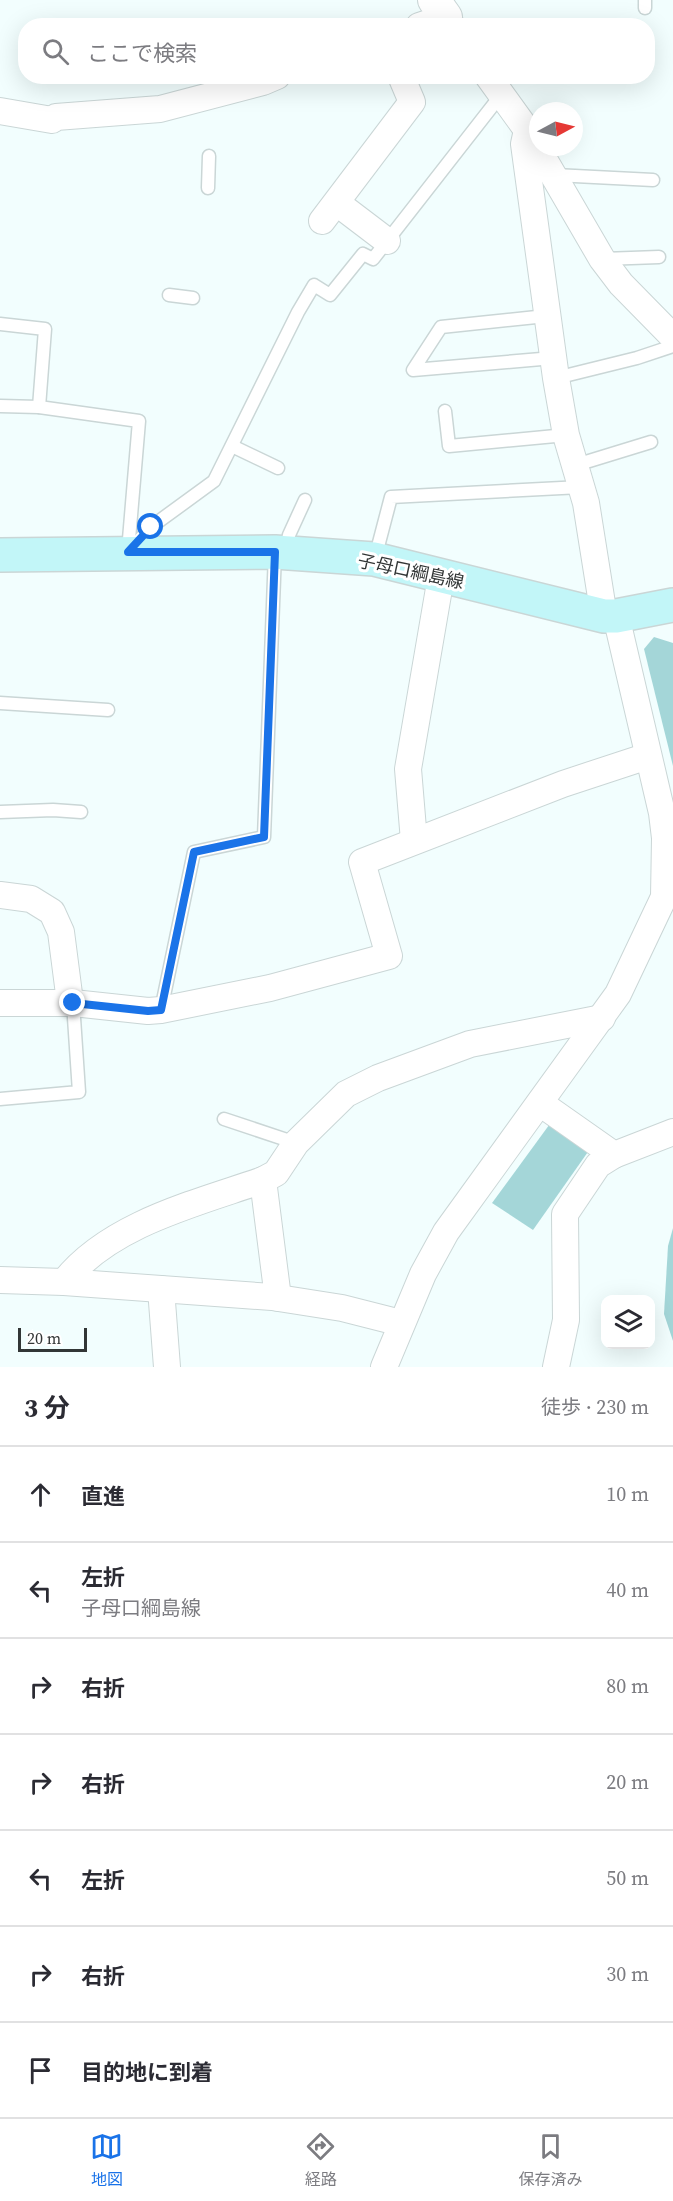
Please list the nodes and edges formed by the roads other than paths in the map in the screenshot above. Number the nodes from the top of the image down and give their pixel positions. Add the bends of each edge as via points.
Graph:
1 (255, 84) edge
2 (404, 84) edge
3 (495, 86) edge
4 (0, 111) edge
5 (527, 130) junction
6 (209, 156) dead end
7 (555, 175) junction
8 (652, 180) dead end
9 (208, 188) dead end
10 (387, 242) junction
11 (659, 257) dead end
12 (602, 259) junction
13 (169, 295) dead end
14 (193, 297) dead end
15 (546, 316) junction
16 (0, 324) edge
17 (673, 337) edge
18 (673, 346) edge
19 (554, 368) junction
20 (0, 406) edge
21 (39, 407) junction
22 (445, 411) dead end
23 (566, 435) junction
24 (651, 442) dead end
25 (232, 446) junction
26 (278, 468) dead end
27 (578, 476) junction
28 (305, 500) dead end
29 (128, 552) junction
30 (280, 552) junction
31 (0, 555) edge
32 (374, 559) junction
33 (441, 577) junction
34 (673, 605) edge
35 (610, 616) junction
36 (0, 703) edge
37 (108, 710) dead end
38 (648, 756) junction
39 (0, 812) edge
40 (81, 812) dead end
41 (414, 841) junction
42 (0, 895) edge
43 (0, 1003) edge
44 (73, 1003) junction
45 (161, 1010) junction
46 (602, 1018) junction
47 (0, 1099) edge
48 (540, 1103) junction
49 (224, 1119) dead end
50 (673, 1132) edge
51 (296, 1143) junction
52 (614, 1155) junction
53 (264, 1180) junction
54 (0, 1280) edge
55 (64, 1282) junction
56 (160, 1289) junction
57 (278, 1298) junction
58 (401, 1323) junction
59 (389, 1365) edge
60 (167, 1367) edge
61 (556, 1367) edge

1 - 4 street via 160,109 52,120
2 - 10 street via 412,102 330,212
3 - 5 street
3 - 10 lane
5 - 7 street
5 - 15 street via 524,144
6 - 9 lane
7 - 8 lane
7 - 12 street
10 - 25 lane via 373,259 363,254 330,296 314,285
11 - 12 lane
12 - 17 street
13 - 14 lane
15 - 19 street
15 - 19 lane via 441,327 413,370
16 - 21 lane via 45,329
18 - 19 lane via 637,358
19 - 23 street
20 - 21 lane
21 - 29 lane via 139,421
22 - 23 lane via 449,446
23 - 27 street
24 - 27 lane
25 - 26 lane
25 - 29 lane via 214,481 151,527
27 - 32 lane via 391,497
27 - 35 street
28 - 30 lane
29 - 30 main road, 子母口綱島線
29 - 31 main road, 子母口綱島線
30 - 32 main road, 子母口綱島線
30 - 45 lane via 264,837 194,852
32 - 33 main road, 子母口綱島線
33 - 35 main road, 子母口綱島線
33 - 41 street via 408,769
34 - 35 main road, 子母口綱島線
35 - 38 street
36 - 37 lane
38 - 41 street
38 - 46 street via 664,826 664,897 618,994
39 - 40 lane
41 - 45 street via 362,862 389,956 270,988
42 - 44 street via 31,899 52,912 61,932
43 - 44 street
44 - 45 street
44 - 47 lane via 79,1092
46 - 48 street
46 - 51 street via 470,1044 378,1078 346,1094
48 - 52 street
48 - 58 street via 446,1232
49 - 51 lane
50 - 52 street
51 - 53 street via 276,1173
52 - 61 street via 598,1165 565,1214 566,1320
53 - 55 street via 145,1223 104,1244 75,1267
53 - 57 street
54 - 55 street
55 - 56 street
56 - 57 street
56 - 60 street
57 - 58 street
58 - 59 street

